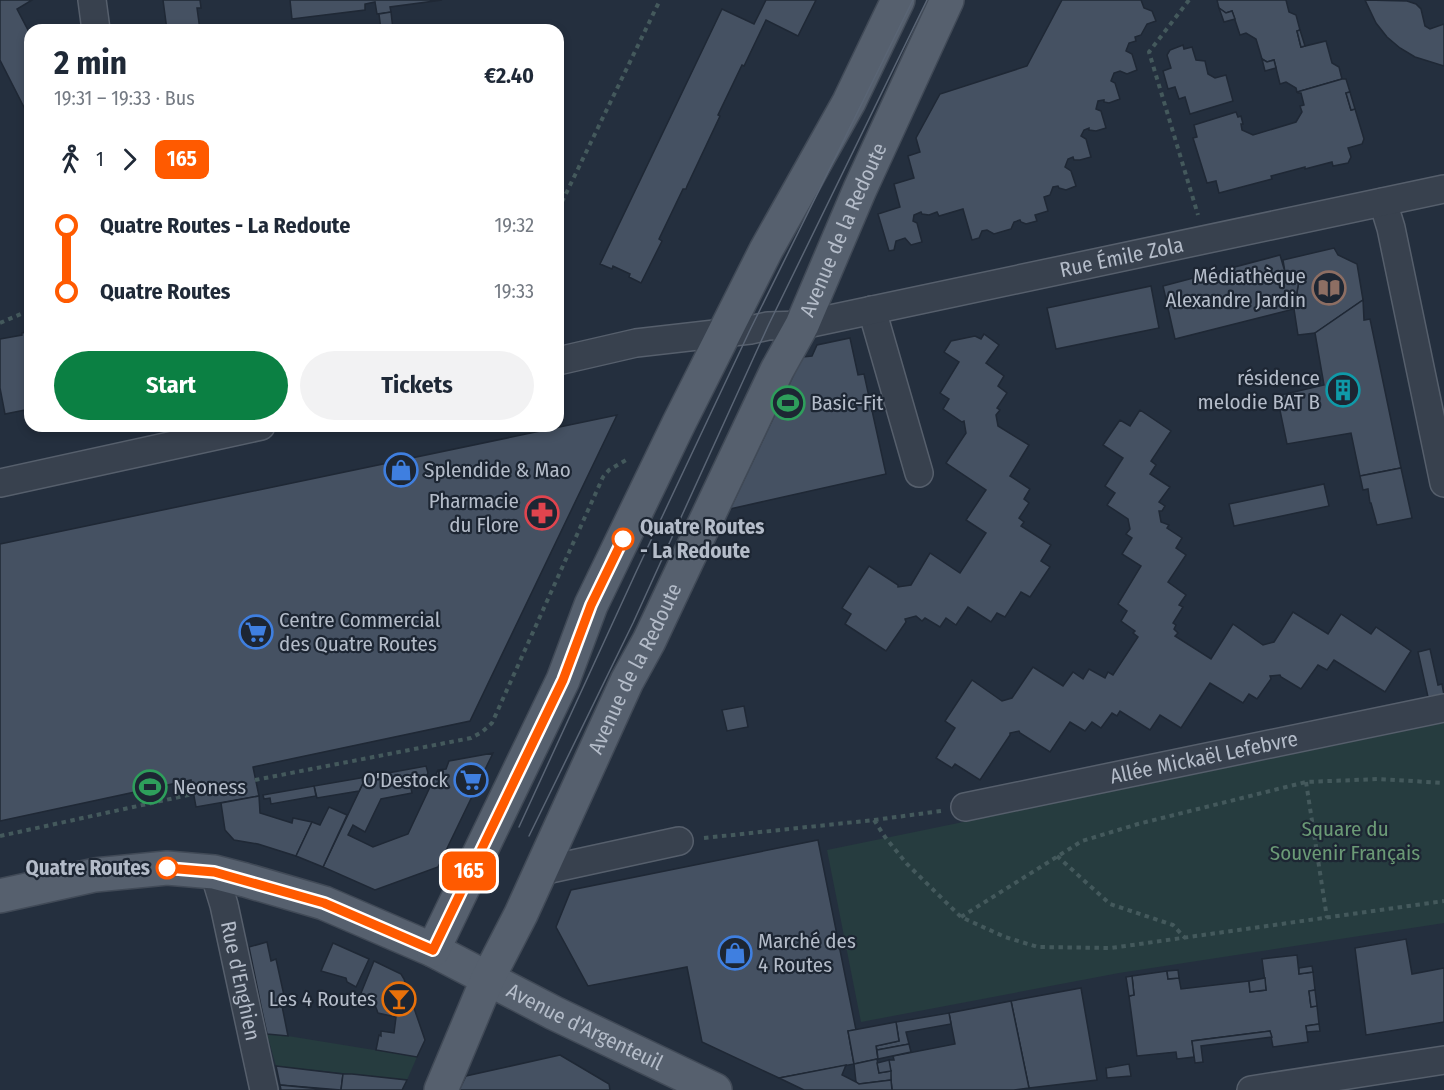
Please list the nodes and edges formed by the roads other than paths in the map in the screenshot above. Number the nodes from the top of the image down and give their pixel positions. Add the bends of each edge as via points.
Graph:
1 (92, 0) edge
2 (898, 0) edge
3 (947, 0) edge
4 (95, 24) edge
5 (1444, 189) edge
6 (1383, 202) junction
7 (872, 310) junction
8 (801, 325) junction
9 (723, 333) junction
10 (564, 360) edge
11 (204, 432) edge
12 (156, 437) edge
13 (919, 473) dead end
14 (0, 483) edge
15 (1444, 483) edge
16 (1444, 708) edge
17 (965, 807) road end
18 (678, 841) road end
19 (541, 871) junction
20 (214, 872) junction
21 (0, 896) edge
22 (433, 950) junction
23 (489, 978) junction
24 (1444, 1060) edge
25 (695, 1086) edge
26 (264, 1090) edge
27 (421, 1090) edge
28 (441, 1090) edge
29 (1251, 1090) edge

1 - 4 street
2 - 9 main road via 849,102
3 - 8 main road, Avenue de la Redoute
5 - 6 street, Rue Émile Zola
6 - 7 street, Rue Émile Zola
6 - 15 street
7 - 8 street, Rue Émile Zola
7 - 13 street
8 - 9 street, Rue Émile Zola
8 - 19 main road, Avenue de la Redoute via 650,641 627,681
9 - 10 street, Rue Émile Zola via 636,344
9 - 22 main road via 591,605 563,680
11 - 12 street
12 - 14 street
16 - 17 street, Allée Mickaël Lefebvre
18 - 19 street
19 - 23 main road, Avenue de la Redoute
20 - 21 main road, Avenue d'Argenteuil via 167,868 95,875
20 - 22 main road, Avenue d'Argenteuil via 324,903
20 - 26 street, Rue d'Enghien
22 - 23 main road, Avenue d'Argenteuil
23 - 25 main road, Avenue d'Argenteuil
23 - 27 main road via 443,1042
23 - 28 main road
24 - 29 street

